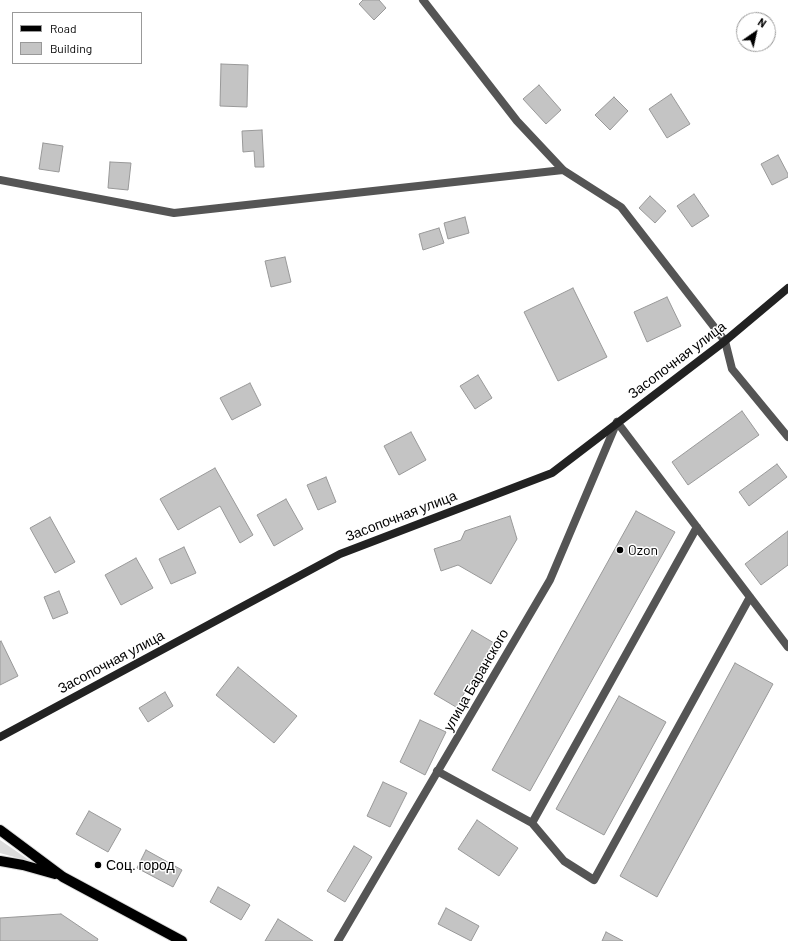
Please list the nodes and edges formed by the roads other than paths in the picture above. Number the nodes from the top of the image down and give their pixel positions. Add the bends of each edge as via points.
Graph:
1 (423, 0) edge
2 (563, 170) junction
3 (0, 180) edge
4 (788, 288) edge
5 (724, 341) junction
6 (617, 422) junction
7 (788, 437) edge
8 (697, 527) junction
9 (750, 597) junction
10 (788, 648) edge
11 (0, 737) edge
12 (437, 771) junction
13 (532, 824) junction
14 (0, 830) edge
15 (0, 861) edge
16 (63, 876) junction
17 (182, 941) edge
18 (338, 941) edge

1 - 2 street via 517,121
2 - 3 street via 174,213
2 - 5 street via 621,207
4 - 5 street, Засопочная улица
5 - 6 street, Засопочная улица
5 - 7 street via 732,369
6 - 8 street
6 - 11 street, Засопочная улица via 552,473 340,554
6 - 12 street, улица Баранского via 550,580
8 - 9 street
8 - 13 street
9 - 10 street
9 - 13 street via 594,880 564,861
12 - 13 street
12 - 18 street, улица Баранского
14 - 16 main road
15 - 16 main road via 23,864
16 - 17 main road

